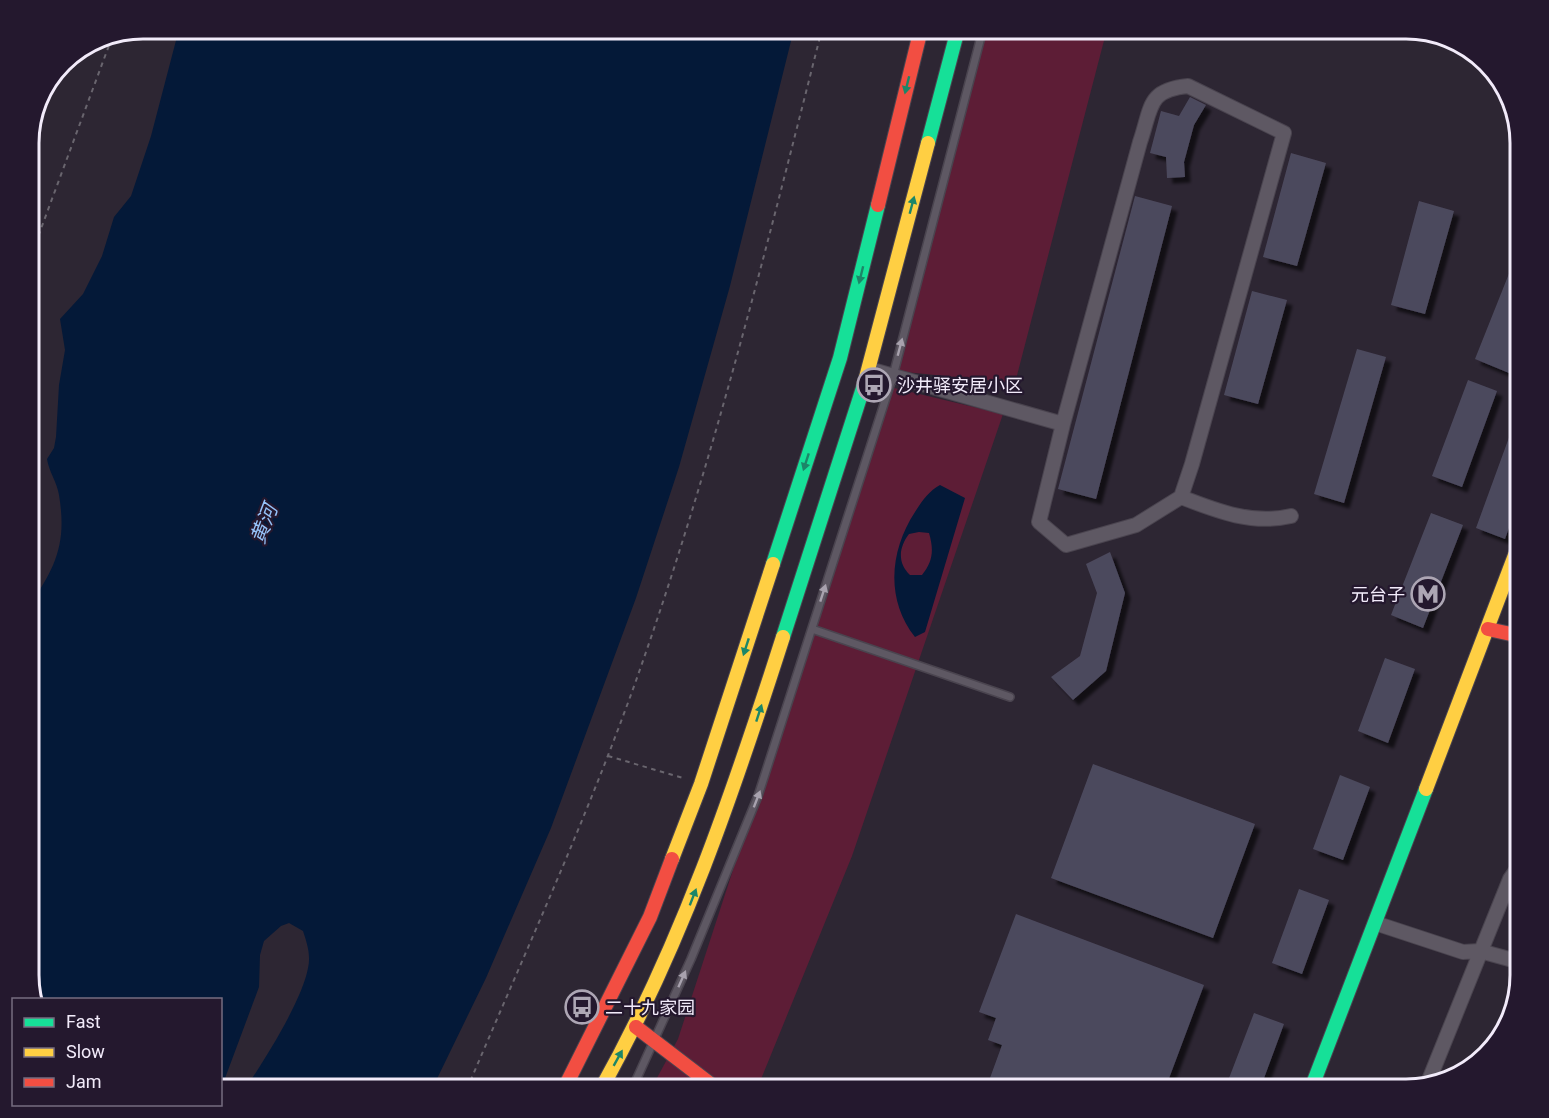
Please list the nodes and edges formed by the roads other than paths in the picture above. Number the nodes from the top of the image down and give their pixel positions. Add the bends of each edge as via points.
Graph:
1 (918, 39) edge
2 (955, 39) edge
3 (980, 39) edge
4 (869, 369) junction
5 (893, 374) junction
6 (1063, 424) junction
7 (1180, 497) junction
8 (1291, 516) dead end
9 (1510, 571) edge
10 (812, 629) junction
11 (1488, 629) junction
12 (1510, 634) edge
13 (1010, 696) dead end
14 (1510, 879) edge
15 (1375, 922) junction
16 (1480, 951) junction
17 (1510, 959) edge
18 (636, 1027) junction
19 (654, 1041) junction
20 (1434, 1075) edge
21 (569, 1079) edge
22 (607, 1079) edge
23 (637, 1079) edge
24 (704, 1079) edge
25 (1315, 1079) edge

1 -> 21 main road via 840,358 701,784 650,917
4 -> 2 main road
5 -> 3 lane
4 - 5 street
18 -> 4 main road via 671,952 735,787
5 - 6 street
10 -> 5 lane
6 - 7 street via 1039,522 1066,545 1136,525
6 - 7 street via 1140,142 1156,97 1166,88 1188,86 1284,133
7 - 8 street via 1219,512 1269,521
9 - 11 main road
10 - 13 lane
19 -> 10 lane via 758,796
11 - 12 main road
11 - 15 main road
14 - 16 street
15 - 16 street via 1463,952
15 - 25 main road
16 - 17 street
16 - 20 street
18 - 19 main road
22 -> 18 main road
19 - 23 lane
19 - 24 main road

